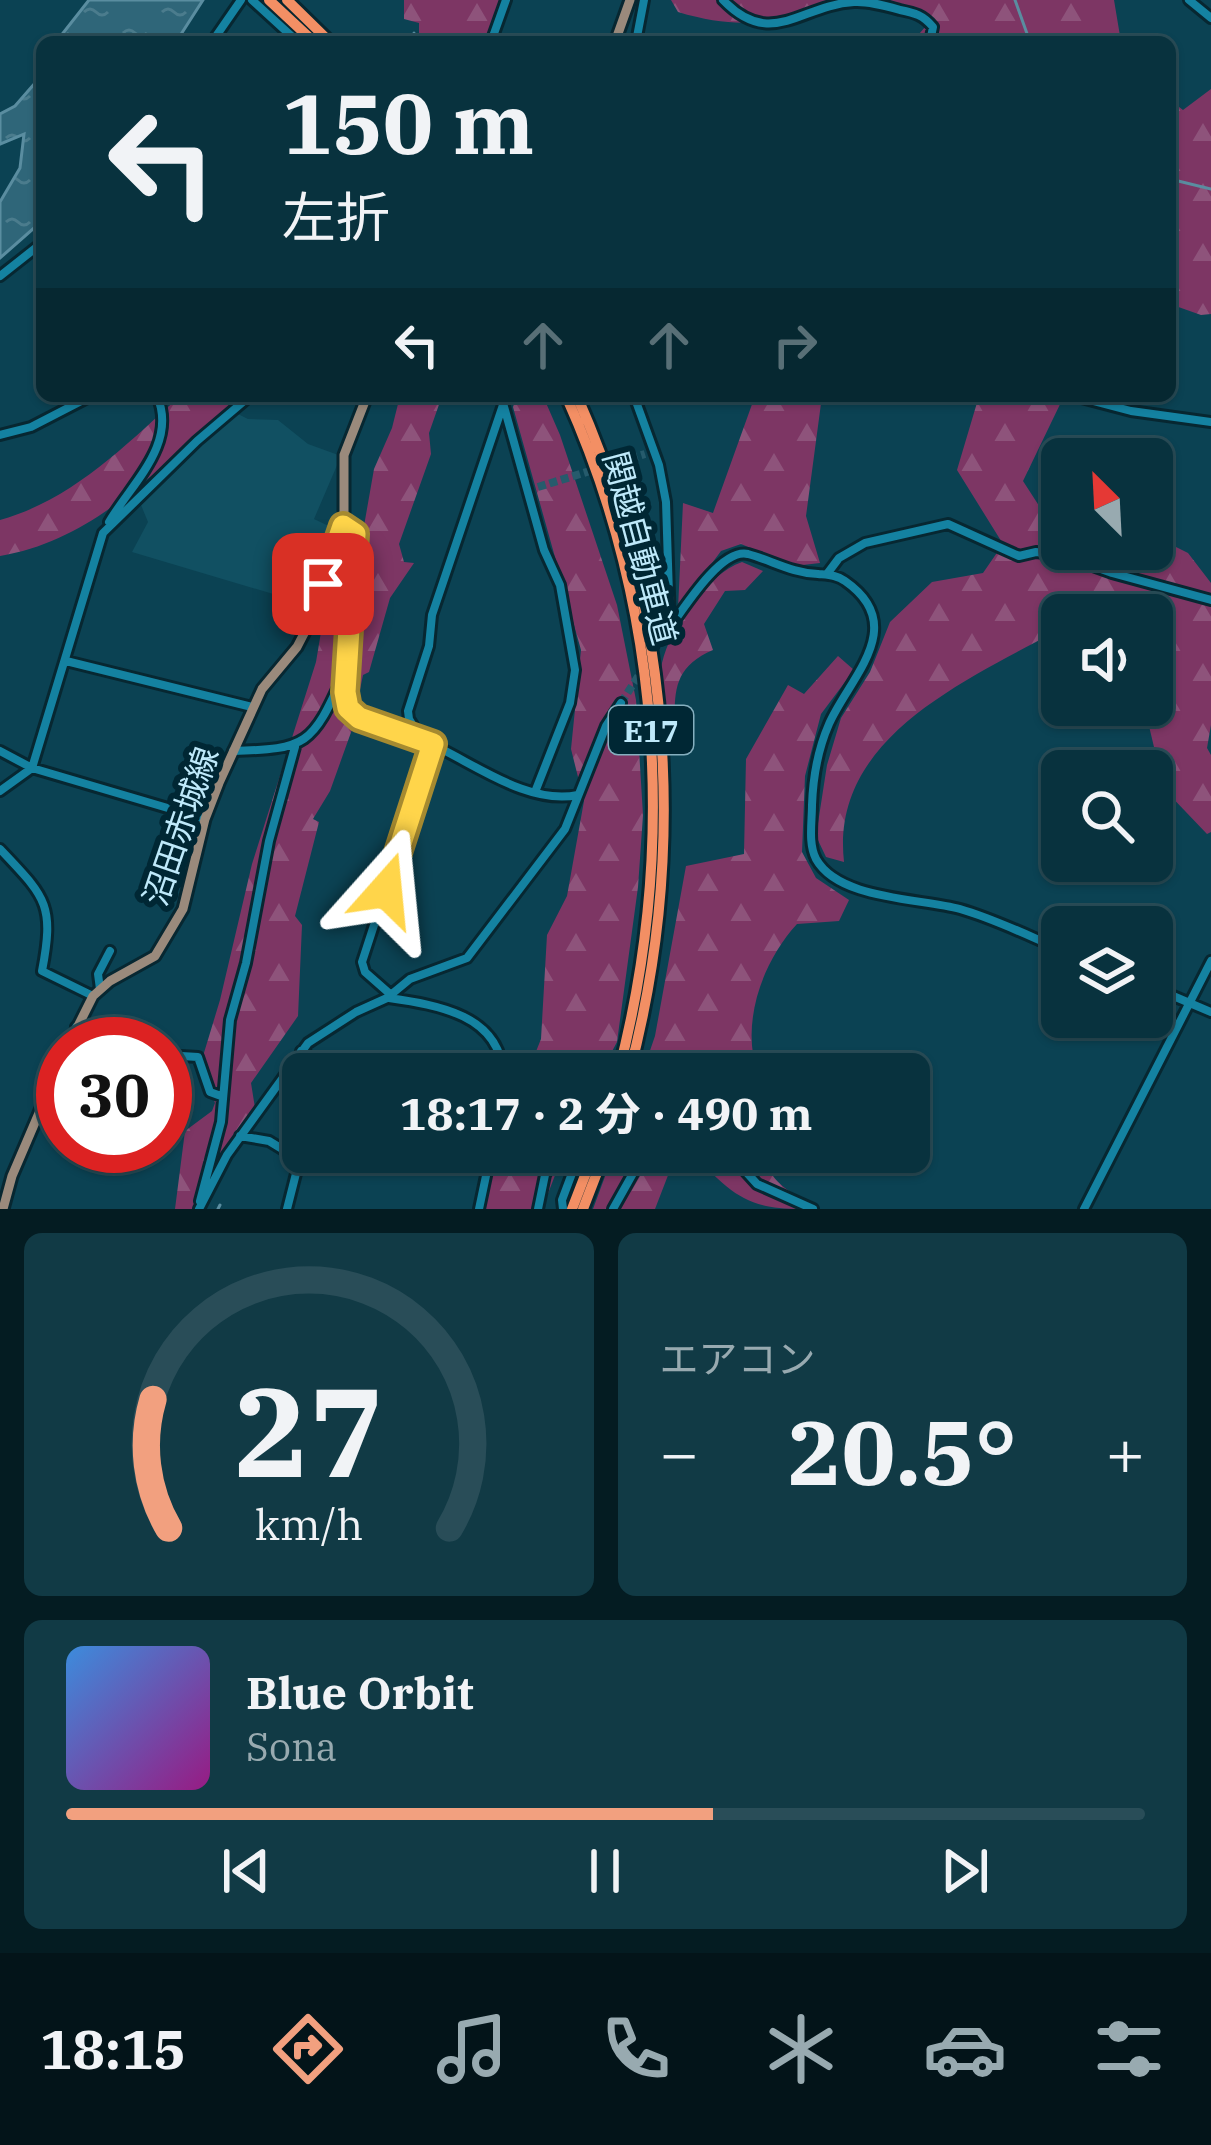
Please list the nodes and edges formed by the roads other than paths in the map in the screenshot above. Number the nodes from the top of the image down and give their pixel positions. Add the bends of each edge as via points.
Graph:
1 (241, 0) edge
2 (252, 0) edge
3 (269, 0) edge
4 (287, 0) edge
5 (506, 0) edge
6 (630, 0) edge
7 (644, 0) edge
8 (723, 0) edge
9 (1189, 0) edge
10 (1211, 18) edge
11 (216, 36) edge
12 (291, 36) edge
13 (308, 36) edge
14 (324, 36) edge
15 (493, 36) edge
16 (617, 36) edge
17 (637, 36) edge
18 (931, 36) edge
19 (36, 248) edge
20 (0, 276) edge
21 (80, 402) edge
22 (160, 402) edge
23 (243, 402) edge
24 (365, 402) edge
25 (504, 402) edge
26 (506, 402) edge
27 (568, 402) edge
28 (579, 402) edge
29 (636, 402) edge
30 (1097, 402) edge
31 (1211, 422) edge
32 (0, 436) edge
33 (108, 525) junction
34 (343, 526) junction
35 (827, 574) junction
36 (1211, 600) edge
37 (670, 628) junction
38 (661, 640) dead end
39 (65, 661) junction
40 (348, 664) junction
41 (622, 703) tunnel mouth
42 (252, 707) junction
43 (422, 740) junction
44 (433, 744) junction
45 (295, 747) junction
46 (0, 751) edge
47 (233, 751) junction
48 (32, 768) junction
49 (0, 791) edge
50 (535, 792) junction
51 (578, 795) junction
52 (206, 819) junction
53 (0, 849) edge
54 (1041, 942) edge
55 (110, 951) dead end
56 (1211, 961) edge
57 (96, 993) junction
58 (388, 996) junction
59 (1173, 996) edge
60 (1187, 1002) junction
61 (1211, 1012) edge
62 (82, 1017) edge
63 (301, 1051) junction
64 (304, 1053) edge
65 (500, 1053) edge
66 (623, 1053) edge
67 (634, 1053) edge
68 (192, 1057) edge
69 (221, 1096) junction
70 (36, 1119) edge
71 (240, 1136) junction
72 (282, 1149) edge
73 (294, 1173) edge
74 (487, 1173) edge
75 (546, 1173) edge
76 (572, 1173) edge
77 (586, 1173) edge
78 (597, 1173) edge
79 (633, 1173) edge
80 (747, 1173) edge
81 (3, 1193) edge
82 (3, 1209) edge
83 (199, 1209) edge
84 (287, 1209) edge
85 (479, 1209) edge
86 (538, 1209) edge
87 (563, 1209) edge
88 (572, 1209) edge
89 (584, 1209) edge
90 (613, 1209) edge
91 (813, 1209) edge
92 (1084, 1209) edge

1 - 11 street
2 - 12 street
3 - 13 highway
4 - 14 highway
5 - 15 street
6 - 16 main road
7 - 17 street
8 - 18 street via 747,20 774,25 855,2 883,5 924,17
9 - 10 street
19 - 20 street
21 - 32 street
22 - 33 street via 162,431
23 - 33 street
24 - 34 main road, 沼田赤城線 via 344,455
25 - 43 street via 408,711
26 - 50 street via 560,585 575,670
27 - 66 highway, 関越自動車道 / E17 via 630,589 652,739 651,895
28 - 67 highway, 関越自動車道 / E17 via 640,586 662,737 660,899
29 - 37 street via 665,502
30 - 31 street
33 - 39 street
34 - 40 street via 355,534
34 - 42 main road, 沼田赤城線 via 310,622
35 - 36 street via 865,543 949,524 1019,556 1062,555
35 - 37 street via 734,554
35 - 54 street via 864,602 875,635 822,741 812,796 815,857 845,883 957,908
37 - 38 street
39 - 42 street
39 - 48 street
40 - 43 street via 350,712
40 - 45 street via 320,720
41 - 51 street
42 - 47 main road, 沼田赤城線
43 - 44 street
44 - 50 street
44 - 58 street via 362,962
45 - 47 street
45 - 69 street via 230,1020
46 - 48 street
47 - 52 main road, 沼田赤城線
48 - 49 street
48 - 52 street
50 - 51 street
51 - 58 street via 554,845 467,958
52 - 57 main road, 沼田赤城線 via 191,890 164,944
53 - 57 street via 45,903 50,929 42,971
55 - 57 street
56 - 60 street
57 - 62 main road
58 - 63 street
58 - 65 street via 470,1019
59 - 60 street
60 - 61 street
60 - 92 street
63 - 64 street
63 - 71 street
68 - 69 street via 210,1092
69 - 83 street
70 - 81 main road
71 - 72 street
71 - 83 street
73 - 84 street
74 - 85 street
75 - 86 street
76 - 87 street
77 - 88 highway
78 - 89 highway
79 - 90 street
80 - 91 street
81 - 82 main road

